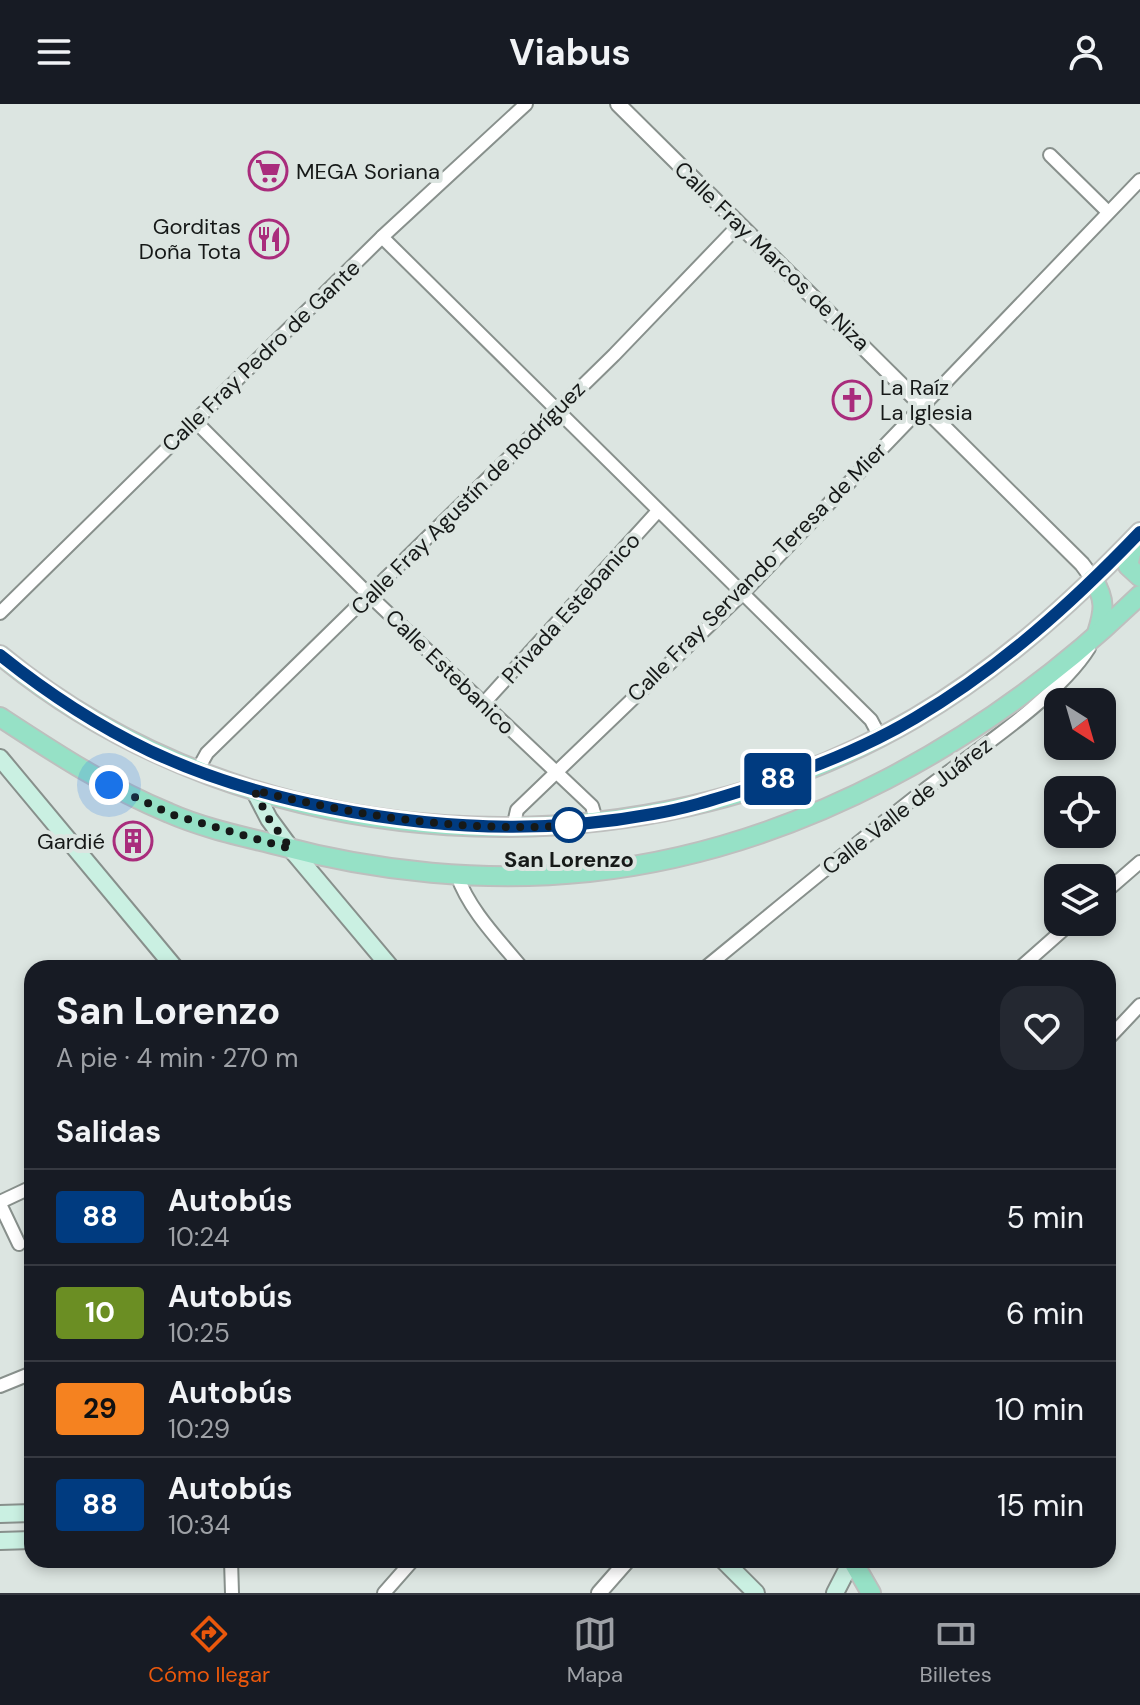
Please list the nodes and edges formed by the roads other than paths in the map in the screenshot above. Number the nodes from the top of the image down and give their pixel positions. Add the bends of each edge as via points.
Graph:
1 (526, 104) edge
2 (618, 104) edge
3 (1050, 155) dead end
4 (1140, 180) edge
5 (1108, 212) junction
6 (739, 225) junction
7 (382, 237) junction
8 (922, 404) junction
9 (557, 410) junction
10 (195, 421) junction
11 (658, 511) junction
12 (1137, 535) edge
13 (1140, 577) edge
14 (1093, 579) junction
15 (743, 593) junction
16 (369, 595) junction
17 (1140, 595) edge
18 (0, 613) edge
19 (1097, 633) junction
20 (0, 655) edge
21 (483, 704) junction
22 (0, 717) edge
23 (880, 737) junction
24 (0, 758) edge
25 (197, 771) junction
26 (556, 774) junction
27 (254, 790) junction
28 (597, 823) junction
29 (513, 828) junction
30 (291, 849) junction
31 (1140, 862) edge
32 (457, 875) junction
33 (1116, 883) edge
34 (1056, 936) edge
35 (168, 960) edge
36 (384, 960) edge
37 (516, 960) edge
38 (715, 960) edge
39 (1029, 960) edge
40 (1140, 1005) edge
41 (1116, 1030) edge
42 (24, 1191) edge
43 (0, 1203) edge
44 (19, 1244) dead end
45 (24, 1376) edge
46 (0, 1386) edge
47 (24, 1513) edge
48 (0, 1514) edge
49 (24, 1540) edge
50 (0, 1541) edge
51 (231, 1568) edge
52 (406, 1568) edge
53 (621, 1568) edge
54 (731, 1568) edge
55 (848, 1568) edge
56 (857, 1568) edge
57 (232, 1593) edge
58 (384, 1593) edge
59 (599, 1593) edge
60 (756, 1593) edge
61 (835, 1593) edge
62 (871, 1593) edge

1 - 7 street, Calle Fray Pedro de Gante
2 - 6 street, Calle Fray Marcos de Niza
3 - 5 street
4 - 5 street, Calle Fray Servando Teresa de Mier
5 - 8 street, Calle Fray Servando Teresa de Mier
6 - 8 street, Calle Fray Marcos de Niza
6 - 9 street, Calle Fray Agustín de Rodríguez
7 - 9 street
7 - 10 street, Calle Fray Pedro de Gante
8 - 14 street, Calle Fray Marcos de Niza
8 - 15 street, Calle Fray Servando Teresa de Mier
9 - 11 street
9 - 16 street, Calle Fray Agustín de Rodríguez
10 - 16 street, Calle Estebanico
10 - 18 street, Calle Fray Pedro de Gante
11 - 15 street
11 - 21 street, Privada Estebanico
12 - 13 main road via 1128,566
12 - 14 main road
14 - 19 main road via 1104,604
14 - 23 main road via 1003,659
15 - 23 street via 871,720
15 - 26 street, Calle Fray Servando Teresa de Mier
16 - 21 street, Calle Estebanico
16 - 25 street, Calle Fray Agustín de Rodríguez via 207,753
17 - 19 main road
19 - 32 main road via 1035,685 955,740 866,789 773,828 699,851 590,872
19 - 38 street, Calle Valle de Juárez via 1076,665 1027,711
20 - 25 main road via 106,728
21 - 26 street, Calle Estebanico
22 - 30 main road via 132,797 173,815
23 - 28 main road via 724,796
24 - 35 main road
25 - 27 main road
26 - 28 street, Calle Estebanico via 592,806
26 - 29 street, Calle Fray Servando Teresa de Mier via 517,810
27 - 29 main road via 368,815
27 - 30 main road
28 - 29 main road
30 - 32 main road
30 - 36 main road
31 - 33 street
32 - 37 street
34 - 39 street
40 - 41 street
42 - 43 street
43 - 44 street
45 - 46 street
47 - 48 main road
49 - 50 main road
51 - 57 street
52 - 58 street
53 - 59 street
54 - 60 main road
55 - 61 main road
56 - 62 main road

